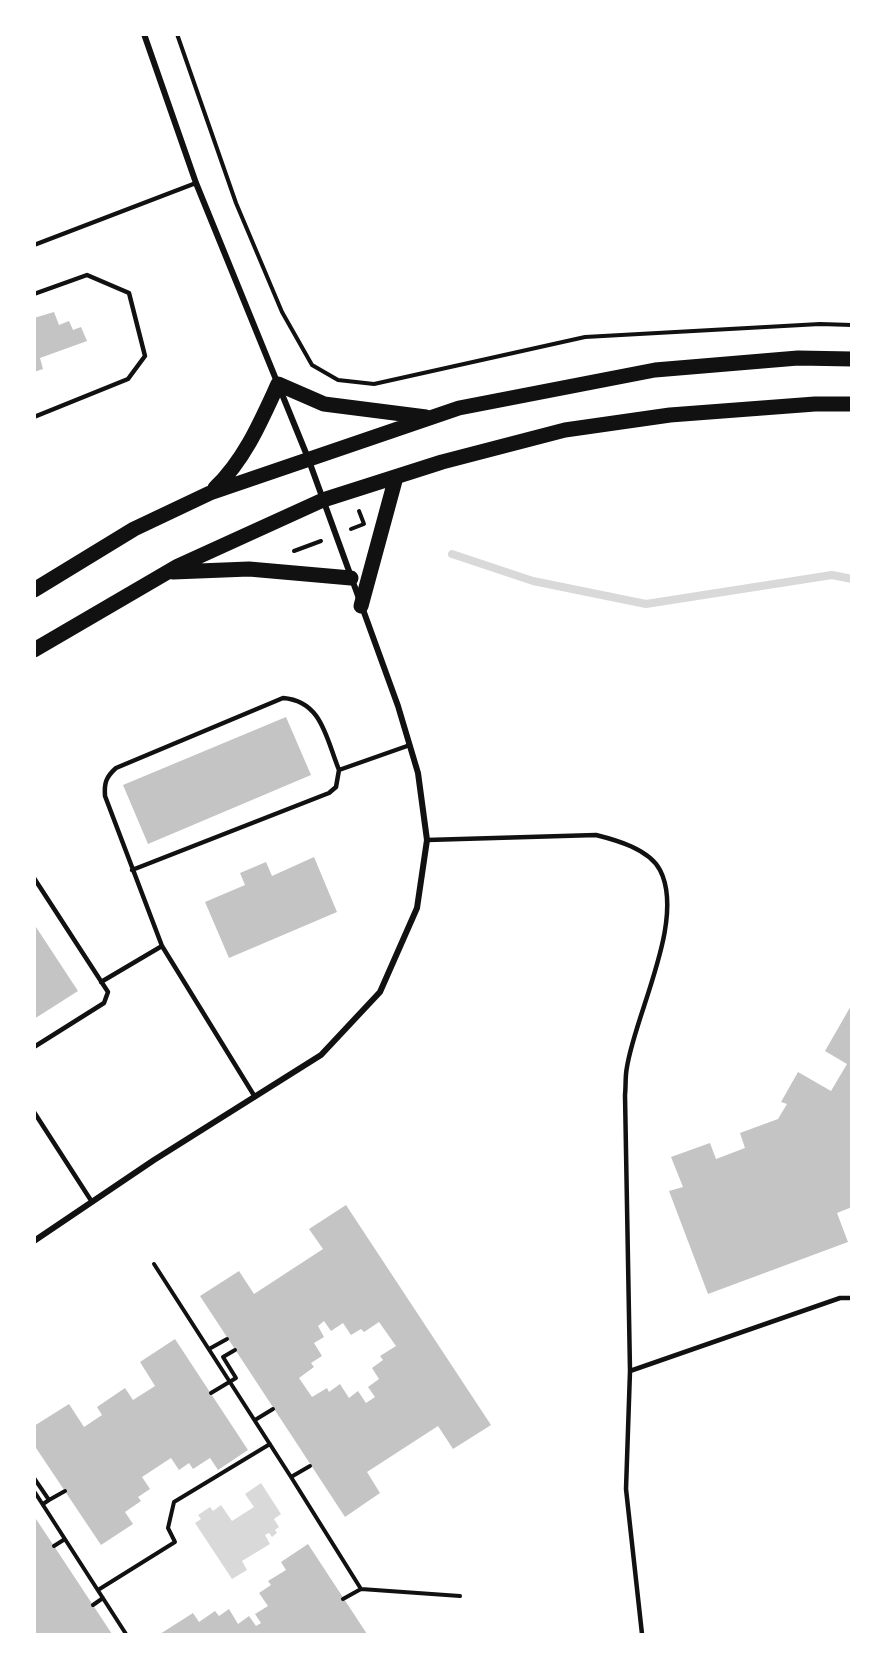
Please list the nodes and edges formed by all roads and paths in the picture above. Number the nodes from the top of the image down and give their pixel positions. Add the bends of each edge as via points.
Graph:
1 (144, 34) edge
2 (177, 34) edge
3 (196, 183) junction
4 (34, 245) edge
5 (34, 294) edge
6 (852, 325) edge
7 (852, 359) edge
8 (278, 384) junction
9 (852, 404) edge
10 (34, 417) edge
11 (429, 418) junction
12 (308, 458) junction
13 (396, 477) junction
14 (210, 493) junction
15 (323, 501) junction
16 (167, 572) junction
17 (351, 578) junction
18 (34, 590) edge
19 (362, 606) junction
20 (34, 650) edge
21 (410, 745) junction
22 (339, 770) junction
23 (427, 840) junction
24 (132, 870) junction
25 (34, 878) edge
26 (162, 946) junction
27 (101, 982) junction
28 (34, 1047) edge
29 (255, 1097) junction
30 (34, 1112) edge
31 (92, 1202) junction
32 (34, 1241) edge
33 (154, 1264) dead end
34 (852, 1298) edge
35 (227, 1339) dead end
36 (209, 1349) junction
37 (235, 1350) dead end
38 (630, 1371) junction
39 (230, 1381) junction
40 (211, 1393) dead end
41 (273, 1409) dead end
42 (255, 1420) junction
43 (270, 1444) junction
44 (310, 1466) dead end
45 (291, 1477) junction
46 (34, 1478) edge
47 (34, 1491) edge
48 (65, 1491) dead end
49 (49, 1500) junction
50 (43, 1504) junction
51 (65, 1539) junction
52 (54, 1546) dead end
53 (361, 1589) junction
54 (98, 1590) junction
55 (460, 1596) dead end
56 (103, 1598) junction
57 (344, 1599) dead end
58 (93, 1605) dead end
59 (126, 1635) edge
60 (642, 1635) edge

1 - 3 street
2 - 6 path via 236,203 282,312 312,365 338,380 374,384 585,337
3 - 4 lane
3 - 8 street
5 - 10 lane via 87,275 129,293 145,356 128,379
7 - 11 main road via 798,358 654,370 459,408
8 - 11 main road via 324,404
8 - 12 street
8 - 14 main road via 234,470
9 - 13 main road via 670,415 565,430
11 - 12 main road
12 - 14 main road
12 - 15 street
13 - 15 main road
13 - 19 main road
14 - 18 main road via 134,529
15 - 16 main road
15 - 17 street
16 - 17 main road via 249,569
16 - 20 main road
17 - 19 street
19 - 21 street
21 - 22 lane
21 - 23 street via 418,772
22 - 24 lane via 336,787 329,793
22 - 24 lane via 317,715 308,704 283,698 116,768 107,776 105,796
23 - 29 street via 417,908 380,992 321,1055
23 - 38 lane via 596,835 619,841 659,869 666,894 664,933 627,1067
24 - 26 lane
25 - 27 lane
26 - 27 lane
26 - 29 lane
27 - 28 lane via 108,992 104,1003
29 - 31 street
30 - 31 lane
31 - 32 street
33 - 36 path
34 - 38 lane via 840,1298
35 - 36 path
36 - 39 path
37 - 39 path via 223,1357 236,1378
38 - 60 lane via 626,1489
39 - 40 path
39 - 42 path
41 - 42 path
42 - 43 path
43 - 45 path
43 - 54 path via 174,1502 168,1528 175,1542
44 - 45 path
45 - 53 path
46 - 49 path
47 - 50 path
48 - 49 path
49 - 50 path
50 - 51 path
51 - 52 path
51 - 54 path
53 - 55 path
53 - 57 path
54 - 56 path
56 - 58 path
56 - 59 path

